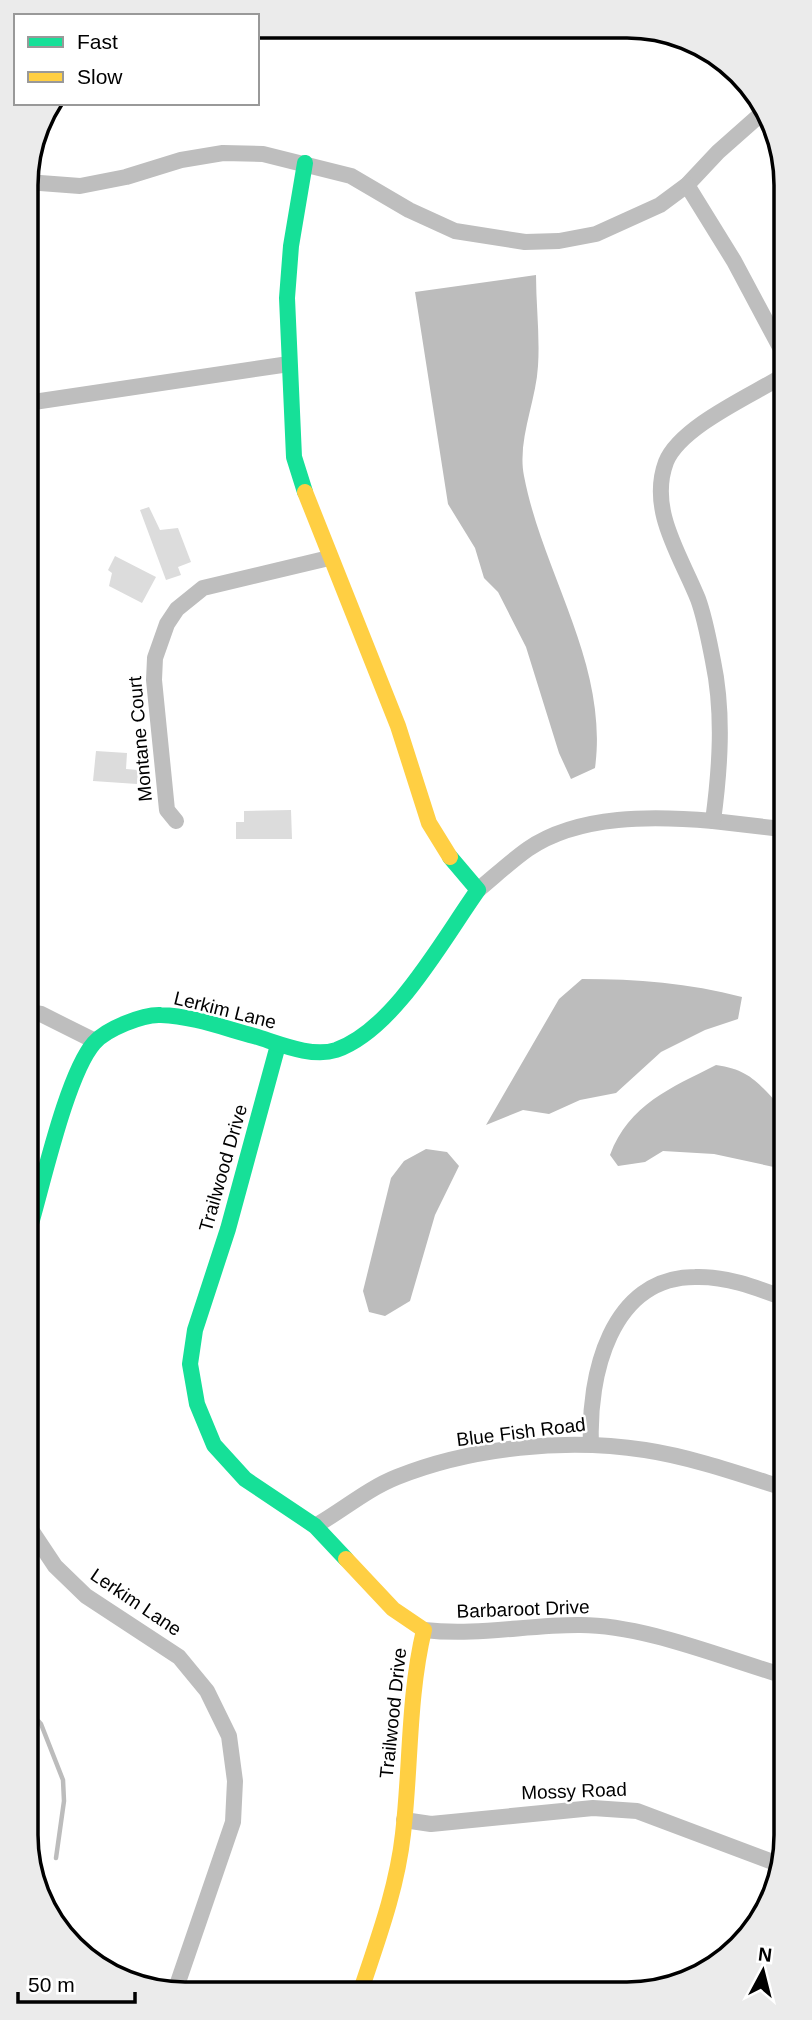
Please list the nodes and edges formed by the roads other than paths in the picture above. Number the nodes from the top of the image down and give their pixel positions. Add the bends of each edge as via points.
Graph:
1 (757, 118) edge
2 (305, 163) junction
3 (39, 184) edge
4 (687, 185) junction
5 (774, 336) edge
6 (289, 364) junction
7 (774, 381) edge
8 (39, 401) edge
9 (329, 558) junction
10 (176, 821) dead end
11 (713, 821) junction
12 (774, 828) edge
13 (478, 890) junction
14 (38, 1014) edge
15 (95, 1041) junction
16 (278, 1045) junction
17 (38, 1198) edge
18 (773, 1294) edge
19 (591, 1444) junction
20 (773, 1485) edge
21 (315, 1526) junction
22 (38, 1541) edge
23 (424, 1630) junction
24 (773, 1672) edge
25 (404, 1820) junction
26 (771, 1861) edge
27 (178, 1981) edge
28 (364, 1982) edge

1 - 4 street
2 - 3 street via 263,154 223,153 80,186
2 - 4 street via 351,176 455,231 525,242 596,234 646,213
2 - 6 street via 291,247
4 - 5 street
6 - 8 street
6 - 9 street via 294,457
7 - 11 street via 691,432 667,460 660,495 668,532 699,601 714,664 720,727
9 - 10 street, Montane Court via 203,588 177,609 167,624 155,658 154,680 167,810
9 - 13 street via 398,726 429,823 454,864
11 - 12 street
11 - 13 street via 609,822 572,830 530,847
13 - 16 street, Lerkim Lane via 390,1014 368,1033 333,1051
14 - 15 street
15 - 16 street, Lerkim Lane via 136,1018 160,1015 200,1021
15 - 17 street via 61,1121
16 - 21 street, Trailwood Drive via 195,1330 190,1364 197,1404 215,1445 245,1479
18 - 19 street via 743,1283 694,1276 659,1285 624,1310 604,1346 590,1411
19 - 20 street, Blue Fish Road via 647,1450
19 - 21 street, Blue Fish Road via 515,1450 434,1465 367,1491
21 - 23 street, Trailwood Drive via 393,1609
22 - 27 street, Lerkim Lane via 55,1566 86,1596 179,1657 207,1691 229,1736 235,1780 233,1822
23 - 24 street, Barbaroot Drive via 458,1634 578,1625 622,1628
23 - 25 street, Trailwood Drive via 412,1688
25 - 26 street, Mossy Road via 455,1823 593,1808 637,1811
25 - 28 street, Trailwood Drive via 391,1900

